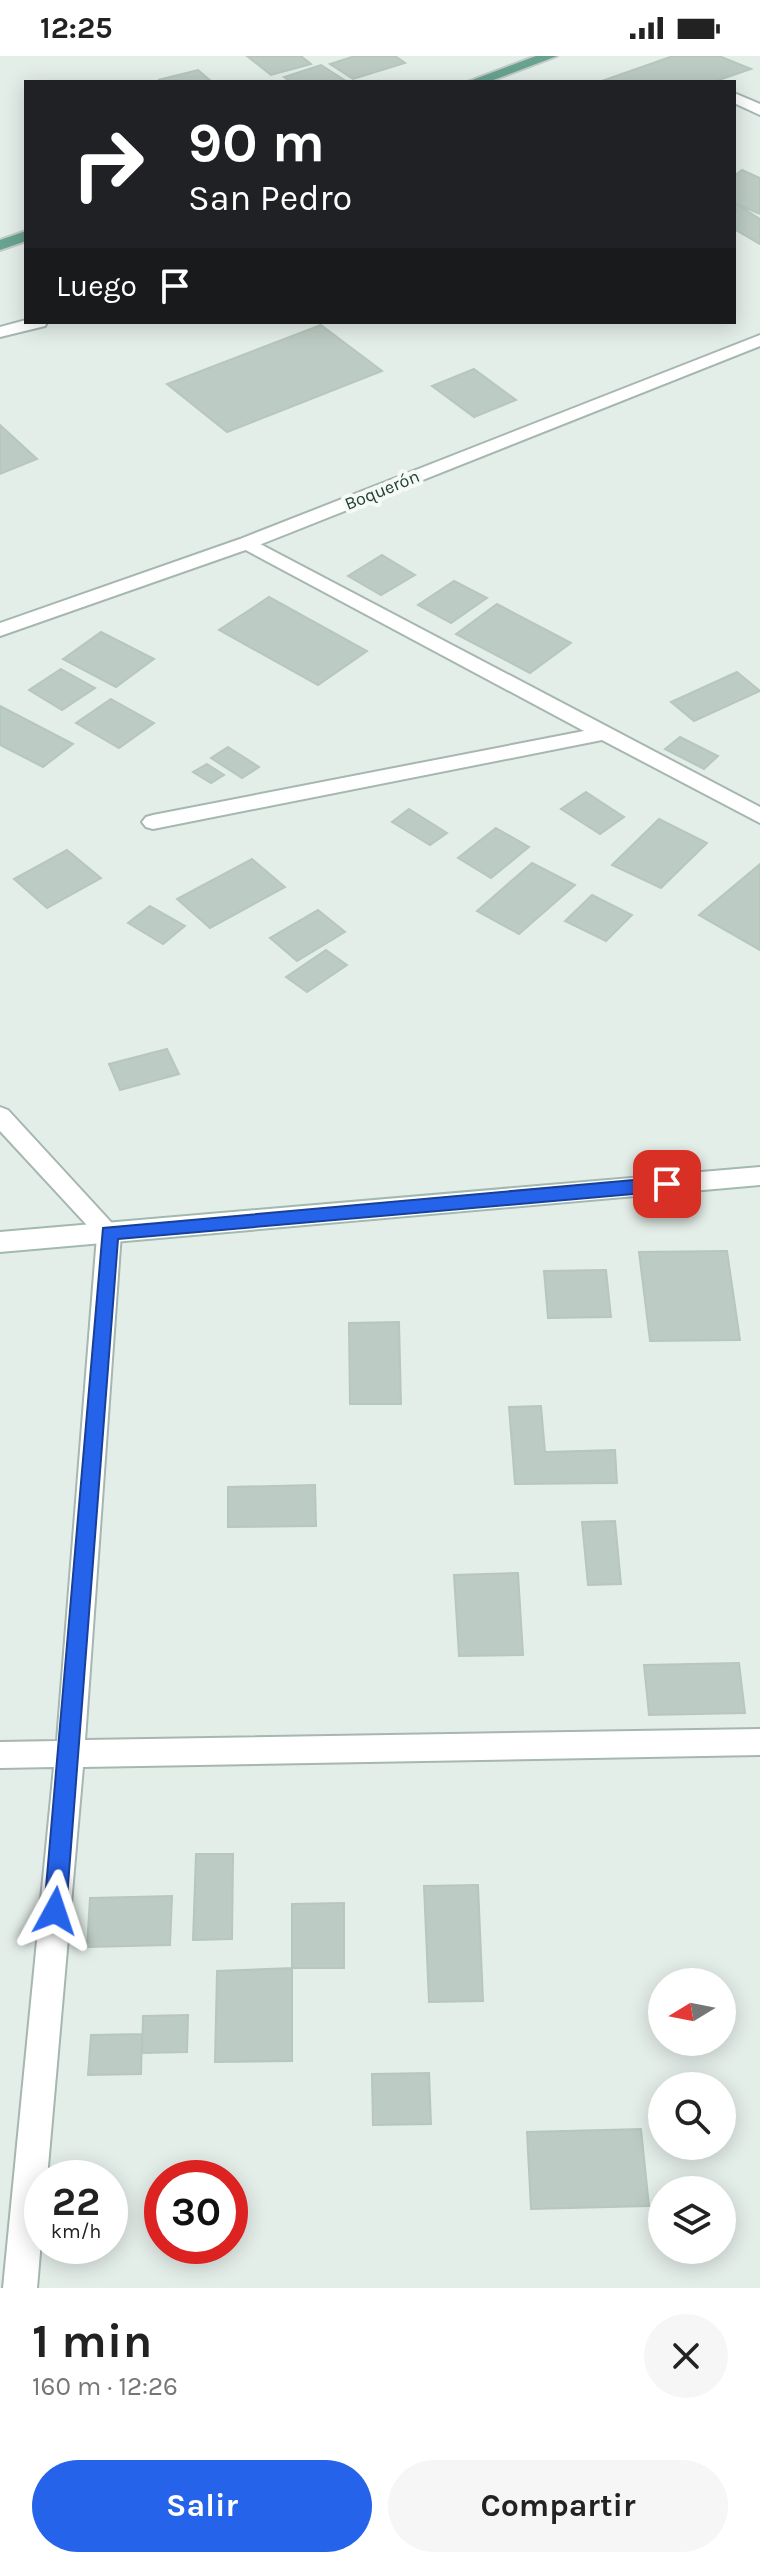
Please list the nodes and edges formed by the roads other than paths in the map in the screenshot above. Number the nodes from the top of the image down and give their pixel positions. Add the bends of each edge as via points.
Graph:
1 (550, 56) edge
2 (480, 80) edge
3 (736, 98) edge
4 (760, 110) edge
5 (24, 237) edge
6 (0, 245) edge
7 (31, 324) edge
8 (0, 332) edge
9 (760, 340) edge
10 (247, 543) junction
11 (0, 630) edge
12 (602, 734) junction
13 (760, 816) edge
14 (153, 822) dead end
15 (0, 1116) edge
16 (760, 1176) edge
17 (109, 1233) junction
18 (0, 1242) edge
19 (760, 1742) edge
20 (70, 1754) junction
21 (0, 1755) edge
22 (20, 2288) edge

1 - 2 main road
3 - 4 street
5 - 6 main road
7 - 8 street
9 - 10 street, Boquerón
10 - 11 street, Boquerón
10 - 12 street
12 - 13 street
12 - 14 street
15 - 17 street
16 - 17 street
17 - 18 street
17 - 20 street
19 - 20 street
20 - 21 street
20 - 22 street

